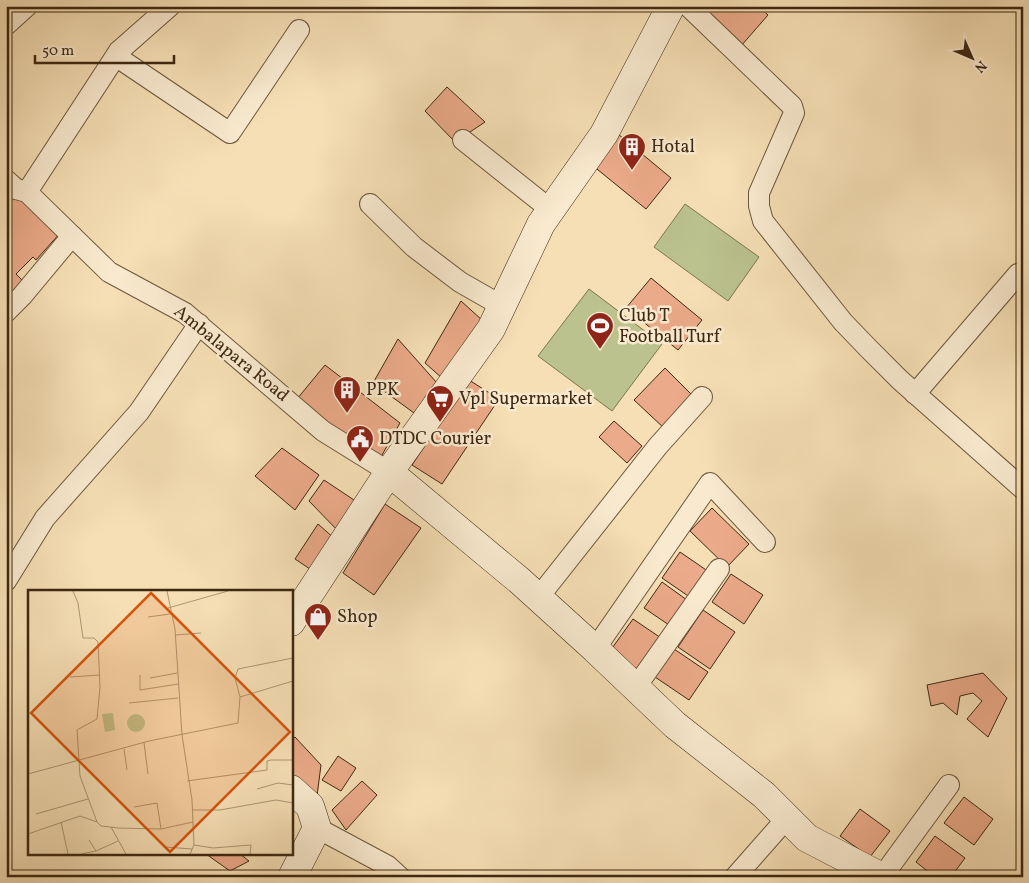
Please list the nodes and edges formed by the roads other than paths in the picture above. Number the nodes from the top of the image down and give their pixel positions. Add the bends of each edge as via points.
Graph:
1 (27, 6) edge
2 (170, 6) edge
3 (671, 6) edge
4 (688, 6) edge
5 (6, 24) edge
6 (299, 30) dead end
7 (120, 51) junction
8 (463, 140) dead end
9 (6, 180) edge
10 (27, 192) junction
11 (370, 204) dead end
12 (551, 210) junction
13 (72, 236) junction
14 (1018, 274) dead end
15 (502, 306) junction
16 (6, 312) edge
17 (199, 324) junction
18 (915, 394) junction
19 (702, 397) dead end
20 (389, 472) junction
21 (1023, 489) edge
22 (766, 542) dead end
23 (719, 569) dead end
24 (6, 581) edge
25 (538, 598) junction
26 (292, 620) edge
27 (595, 648) junction
28 (636, 688) junction
29 (949, 785) dead end
30 (292, 791) edge
31 (787, 818) junction
32 (317, 828) junction
33 (292, 877) edge
34 (400, 877) edge
35 (735, 877) edge
36 (882, 877) edge

1 - 5 street
2 - 7 street
3 - 12 main road via 604,134
4 - 18 street via 793,108 794,113 759,193 763,221 843,322
6 - 7 street via 230,133 123,61
7 - 10 street
8 - 12 street
9 - 10 street, Ambalapara Road via 16,189
10 - 13 street, Ambalapara Road
11 - 15 street via 414,247 460,282
12 - 15 main road
13 - 16 street
13 - 17 street, Ambalapara Road via 109,272 185,312
14 - 18 street
15 - 20 main road via 491,329
17 - 20 street, Ambalapara Road via 323,431
17 - 24 street via 139,412 45,518
18 - 21 street
19 - 25 street via 658,446
20 - 25 main road
20 - 26 main road
22 - 27 street via 710,483
23 - 28 street
25 - 27 main road
27 - 28 main road
28 - 31 main road via 675,725 764,795
29 - 36 street
30 - 32 main road via 310,806
31 - 35 street
31 - 36 main road via 807,838
32 - 33 main road
32 - 34 street via 388,866

